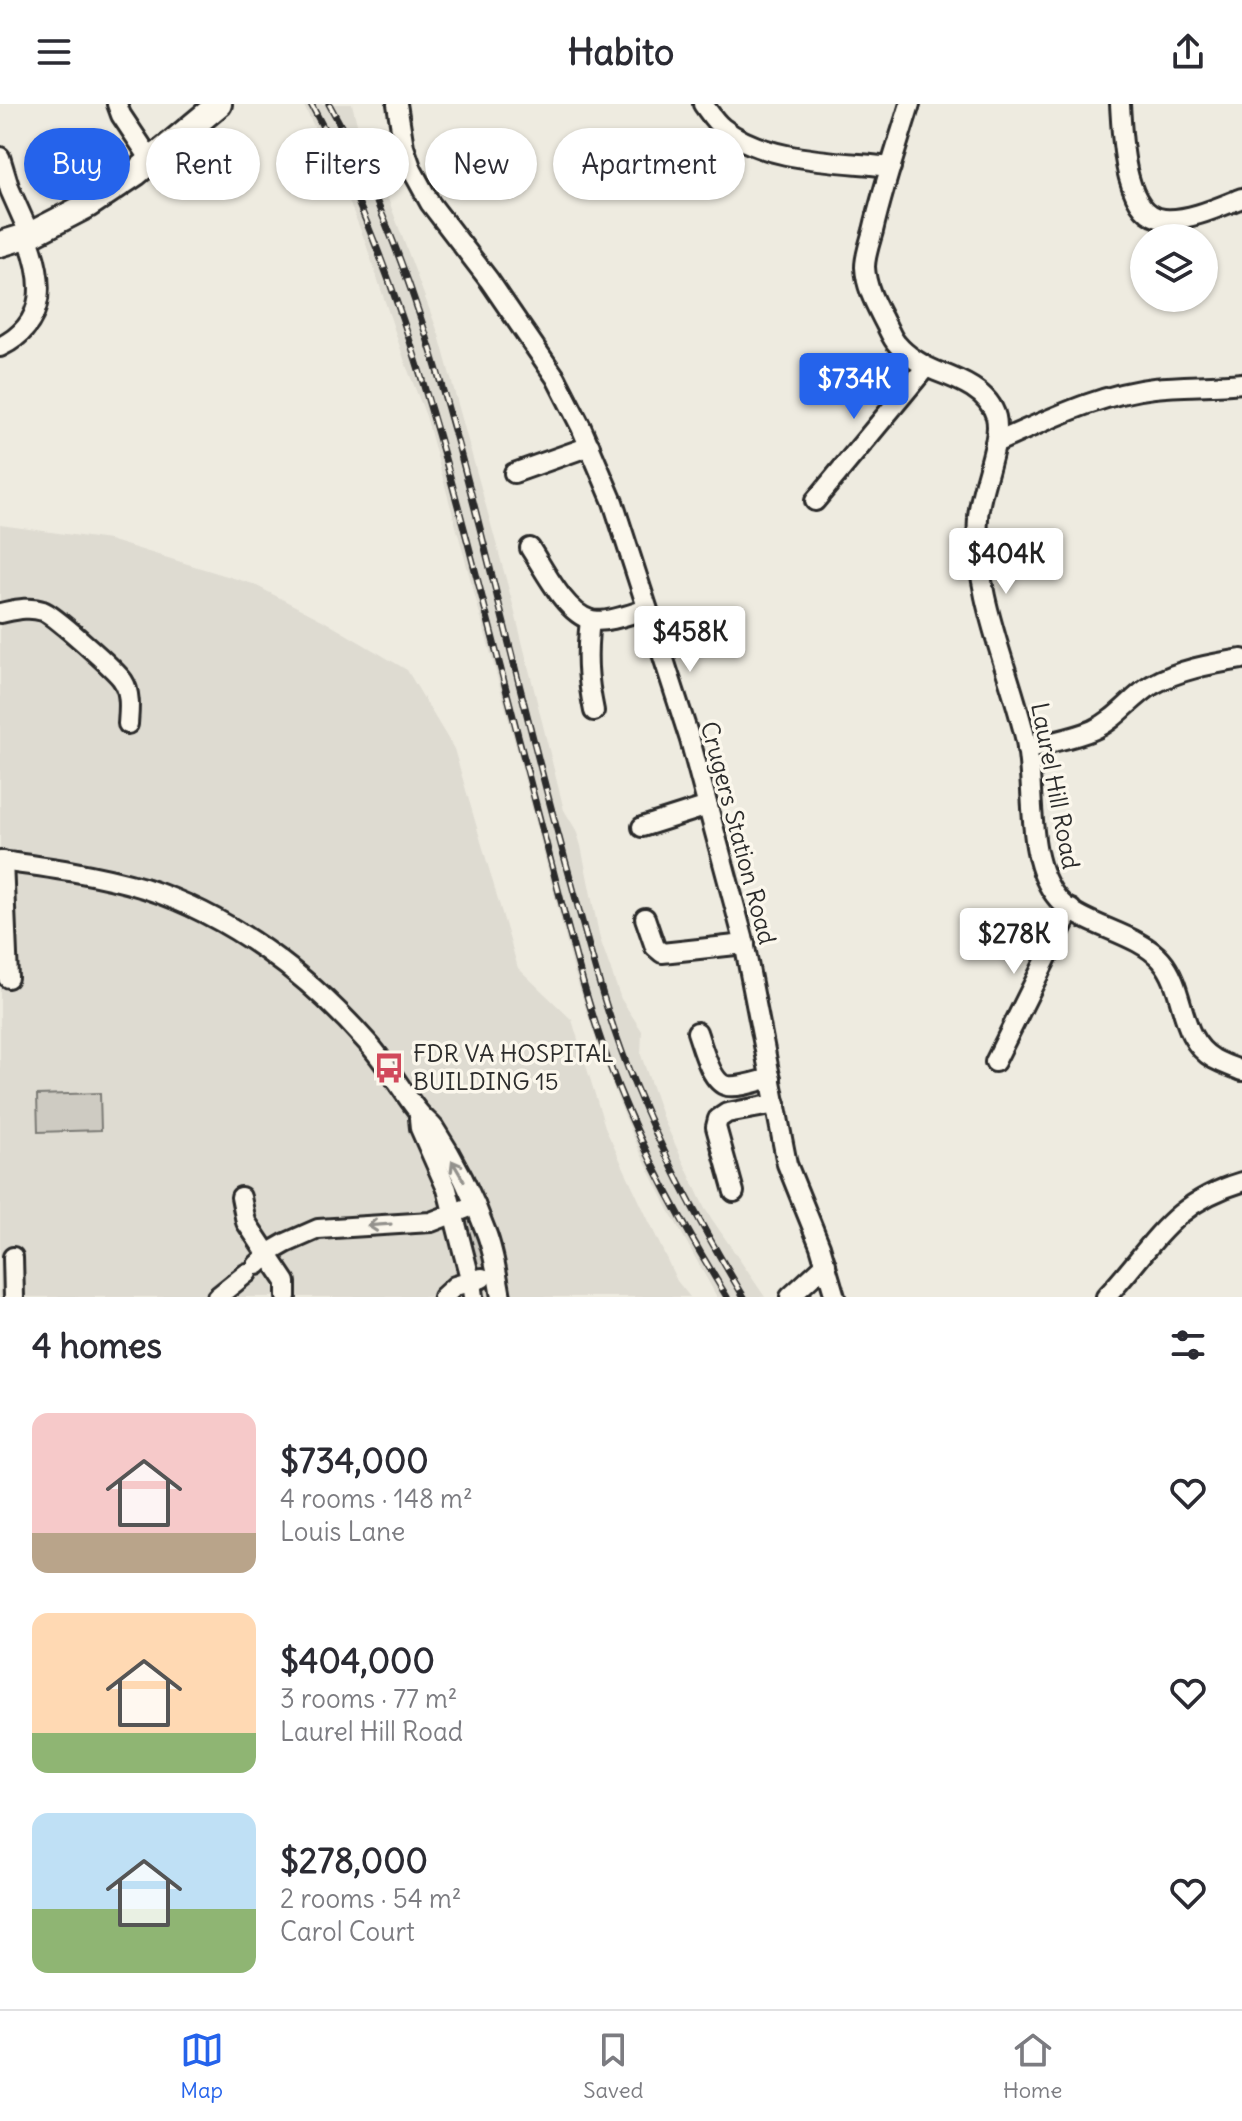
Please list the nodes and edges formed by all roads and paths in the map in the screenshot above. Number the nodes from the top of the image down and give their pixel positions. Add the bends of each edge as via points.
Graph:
1 (117, 104) edge
2 (219, 104) edge
3 (397, 104) edge
4 (703, 104) edge
5 (910, 104) edge
6 (1120, 104) edge
7 (190, 128) edge
8 (146, 152) edge
9 (0, 157) edge
10 (146, 164) edge
11 (891, 167) junction
12 (1242, 198) edge
13 (29, 236) junction
14 (0, 244) edge
15 (0, 347) edge
16 (926, 367) junction
17 (1242, 383) edge
18 (995, 443) junction
19 (590, 446) junction
20 (514, 473) dead end
21 (815, 501) dead end
22 (530, 548) dead end
23 (647, 609) junction
24 (0, 613) edge
25 (590, 620) junction
26 (1242, 659) edge
27 (594, 711) dead end
28 (128, 724) dead end
29 (1027, 749) junction
30 (708, 806) junction
31 (642, 827) dead end
32 (2, 861) edge
33 (1071, 909) junction
34 (645, 918) dead end
35 (745, 944) junction
36 (8, 978) dead end
37 (697, 1032) dead end
38 (995, 1062) dead end
39 (1242, 1071) edge
40 (771, 1078) junction
41 (776, 1104) junction
42 (418, 1111) junction
43 (1242, 1182) edge
44 (734, 1192) dead end
45 (241, 1197) dead end
46 (475, 1205) junction
47 (454, 1213) junction
48 (13, 1257) dead end
49 (257, 1264) junction
50 (826, 1264) junction
51 (496, 1274) junction
52 (472, 1290) edge
53 (14, 1297) edge
54 (217, 1297) edge
55 (286, 1297) edge
56 (443, 1297) edge
57 (501, 1297) edge
58 (790, 1297) edge
59 (835, 1297) edge
60 (1106, 1297) edge

1 - 8 street
2 - 7 main road
3 - 19 street, Crugers Station Road via 404,147 430,203 556,378
4 - 11 street via 721,127 750,145 784,155
5 - 11 street, Laurel Hill Road
6 - 12 street via 1124,158 1135,197 1148,212 1162,219 1196,215
9 - 13 street
10 - 13 main road via 88,205
11 - 16 street, Laurel Hill Road via 865,265 870,294 897,345
13 - 14 main road
13 - 15 street via 40,283 38,305 27,327
16 - 18 street, Laurel Hill Road via 958,380 991,404 997,421
16 - 21 street
17 - 18 street via 1112,396
18 - 29 street, Laurel Hill Road via 978,517 979,561 986,606
19 - 20 street
19 - 23 street, Crugers Station Road
22 - 25 street via 560,595
23 - 25 street
23 - 30 street, Crugers Station Road
24 - 28 street via 47,611 83,642 124,682
25 - 27 street via 587,676
26 - 29 street via 1175,675 1151,686 1097,728
29 - 33 street, Laurel Hill Road via 1032,820 1044,875
30 - 31 street
30 - 35 street, Crugers Station Road
32 - 36 street
32 - 42 street via 144,889 226,924 332,1004 389,1068
33 - 38 street
33 - 39 street, Laurel Hill Road via 1149,948 1173,978 1190,1034 1212,1058
34 - 35 street via 662,953
35 - 40 street, Crugers Station Road
37 - 40 street via 720,1083 731,1086
40 - 41 street, Crugers Station Road
41 - 44 street via 718,1119
41 - 50 street, Crugers Station Road via 787,1164
46 -> 42 street via 433,1127
42 - 47 street
43 - 60 street via 1179,1214
45 - 49 street
46 - 47 street
46 - 51 street
47 -> 49 street via 412,1225 318,1229
47 - 52 street
48 - 53 street
49 - 54 street
49 - 55 street via 286,1282
50 - 58 street
50 - 59 street, Crugers Station Road
51 - 52 street
51 - 57 street
52 - 56 street via 455,1286

